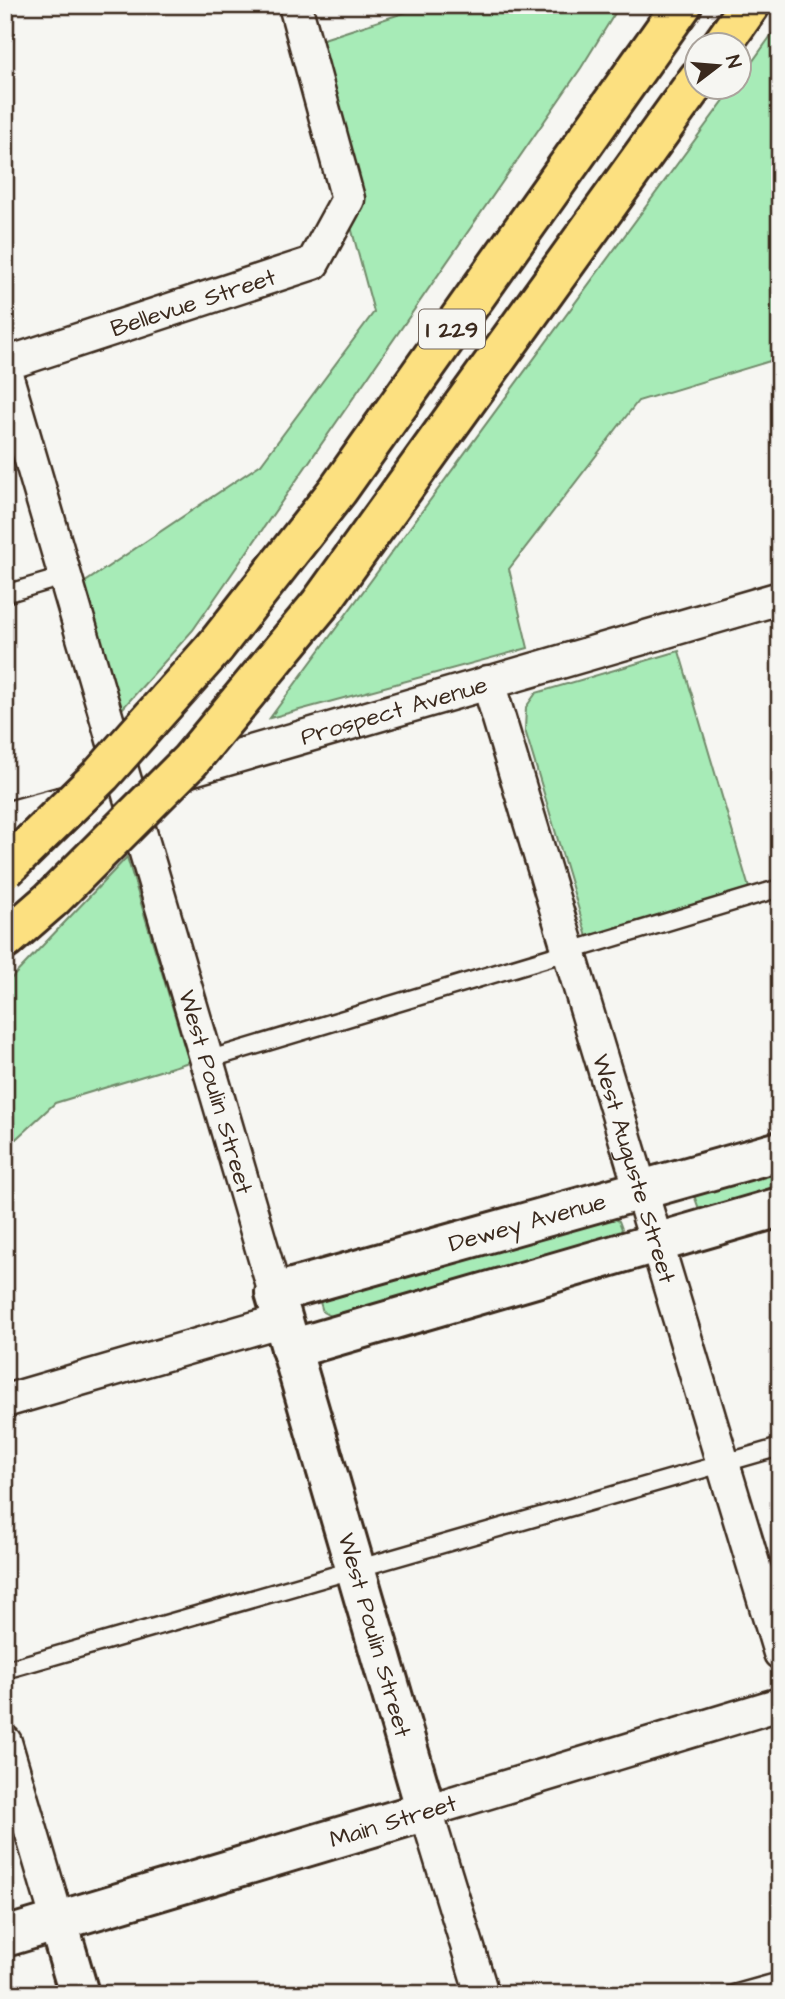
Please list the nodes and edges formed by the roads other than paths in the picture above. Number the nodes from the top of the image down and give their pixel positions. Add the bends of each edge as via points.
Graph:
1 (295, 5) edge
2 (682, 5) edge
3 (750, 5) edge
4 (732, 32) edge
5 (684, 98) edge
6 (5, 364) edge
7 (5, 371) edge
8 (66, 576) junction
9 (5, 594) edge
10 (780, 598) edge
11 (488, 682) junction
12 (127, 788) junction
13 (5, 819) edge
14 (5, 869) edge
15 (780, 888) edge
16 (5, 940) edge
17 (572, 952) junction
18 (207, 1060) junction
19 (780, 1151) edge
20 (643, 1191) junction
21 (780, 1207) edge
22 (658, 1243) junction
23 (283, 1321) junction
24 (5, 1401) edge
25 (780, 1447) edge
26 (725, 1463) junction
27 (355, 1567) junction
28 (780, 1653) edge
29 (5, 1670) edge
30 (780, 1704) edge
31 (5, 1742) edge
32 (426, 1811) junction
33 (58, 1922) junction
34 (5, 1937) edge
35 (780, 1981) edge
36 (79, 1994) edge
37 (482, 1994) edge
38 (733, 1994) edge

1 - 6 street, Bellevue Street via 348,199 313,262
2 - 14 highway, I 229, bridge via 338,490 215,647 102,774
3 - 4 highway
5 - 16 highway, I 229, bridge via 320,604 190,761
7 - 8 street, West Poulin Street
8 - 9 lane
8 - 12 street, West Poulin Street
10 - 11 street, Prospect Avenue
11 - 12 street, Prospect Avenue
11 - 17 street, West Auguste Street
12 - 13 street, Prospect Avenue
12 - 18 street, West Poulin Street
15 - 17 lane
17 - 18 lane
17 - 20 street, West Auguste Street
18 - 23 street, West Poulin Street
19 - 20 street, Dewey Avenue
20 - 22 street, West Auguste Street
20 - 23 street, Dewey Avenue
21 - 22 street, Dewey Avenue
22 - 23 street, Dewey Avenue
22 - 26 street, West Auguste Street
23 - 24 street, Dewey Avenue
23 - 27 street, West Poulin Street
25 - 26 lane
26 - 27 lane
26 - 28 street, West Auguste Street
27 - 29 lane
27 - 32 street, West Poulin Street
30 - 32 street, Main Street
31 - 33 street
32 - 33 street, Main Street
32 - 37 street
33 - 34 street, Main Street
33 - 36 street
35 - 38 lane

